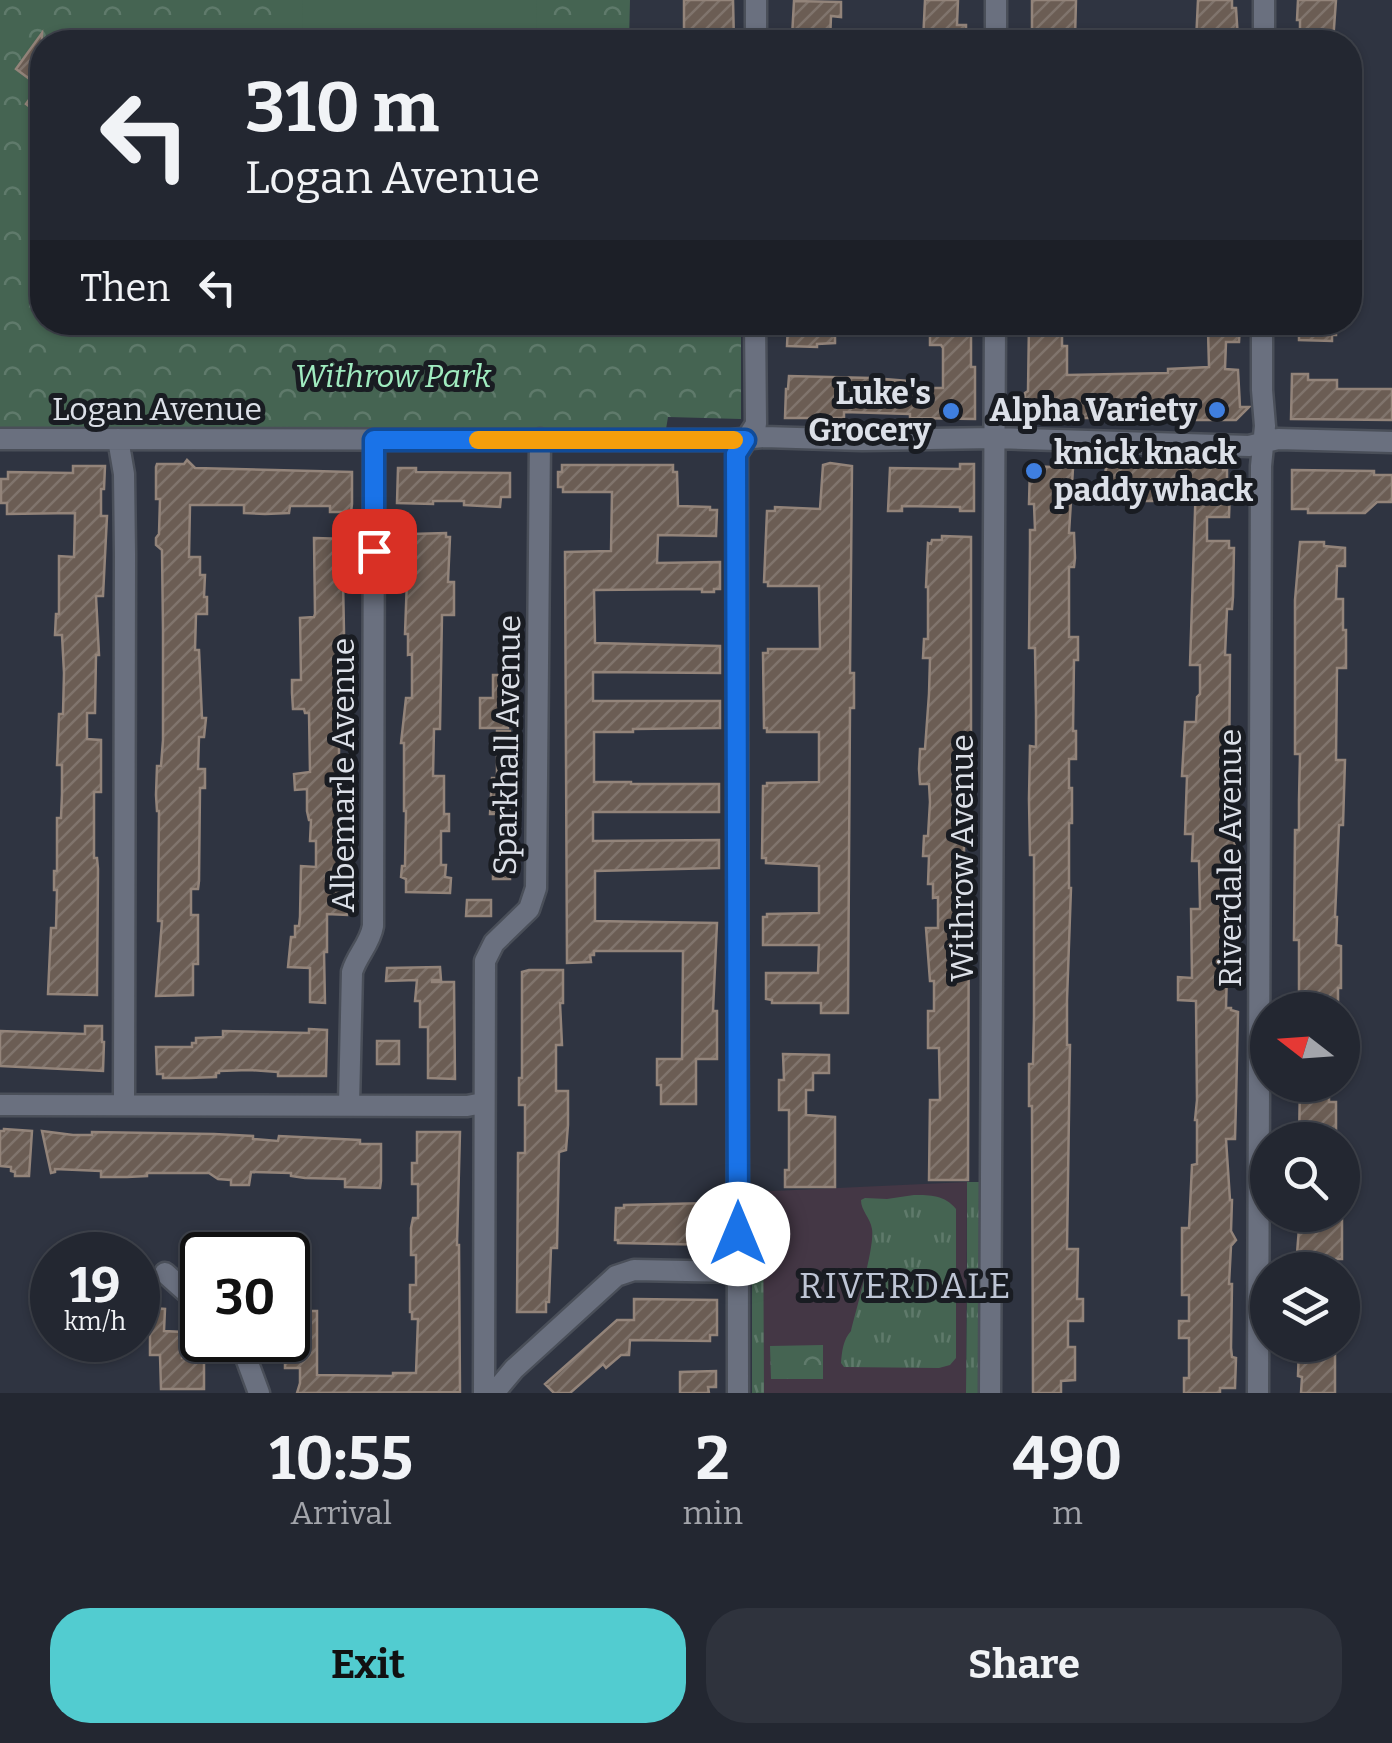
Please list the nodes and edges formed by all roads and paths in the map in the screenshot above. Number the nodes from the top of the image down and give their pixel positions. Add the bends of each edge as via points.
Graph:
1 (756, 0) edge
2 (996, 0) edge
3 (1264, 0) edge
4 (756, 30) edge
5 (996, 30) edge
6 (1264, 30) edge
7 (755, 335) edge
8 (994, 335) edge
9 (1262, 335) edge
10 (995, 438) junction
11 (118, 439) junction
12 (540, 439) junction
13 (0, 440) edge
14 (374, 440) junction
15 (745, 440) junction
16 (1392, 442) edge
17 (1262, 444) junction
18 (484, 1102) junction
19 (0, 1105) edge
20 (124, 1105) junction
21 (349, 1105) junction
22 (738, 1272) junction
23 (164, 1273) dead end
24 (180, 1287) edge
25 (248, 1362) edge
26 (259, 1393) edge
27 (484, 1393) edge
28 (494, 1393) edge
29 (738, 1393) edge
30 (990, 1393) edge
31 (1258, 1393) edge

1 - 4 street
2 - 5 street
3 - 6 street
7 - 15 street via 756,424
8 - 10 street, Withrow Avenue
9 - 17 street, Riverdale Avenue
10 - 15 street, Logan Avenue
10 - 17 street, Logan Avenue
10 - 30 street, Withrow Avenue
11 - 13 street, Logan Avenue
11 - 14 street, Logan Avenue
11 - 20 street via 124,474
12 - 14 street, Logan Avenue
12 - 15 street, Logan Avenue
12 - 18 street, Sparkhall Avenue via 538,870 529,910 486,955
14 - 21 street, Albemarle Avenue via 373,926 352,972
15 - 22 street via 736,454
16 - 17 street, Logan Avenue
17 - 31 street, Riverdale Avenue
18 - 21 street
18 - 27 street, Sparkhall Avenue
19 - 20 street
20 - 21 street
22 - 28 street via 634,1270 616,1276
22 - 29 street
23 - 24 street
25 - 26 street

